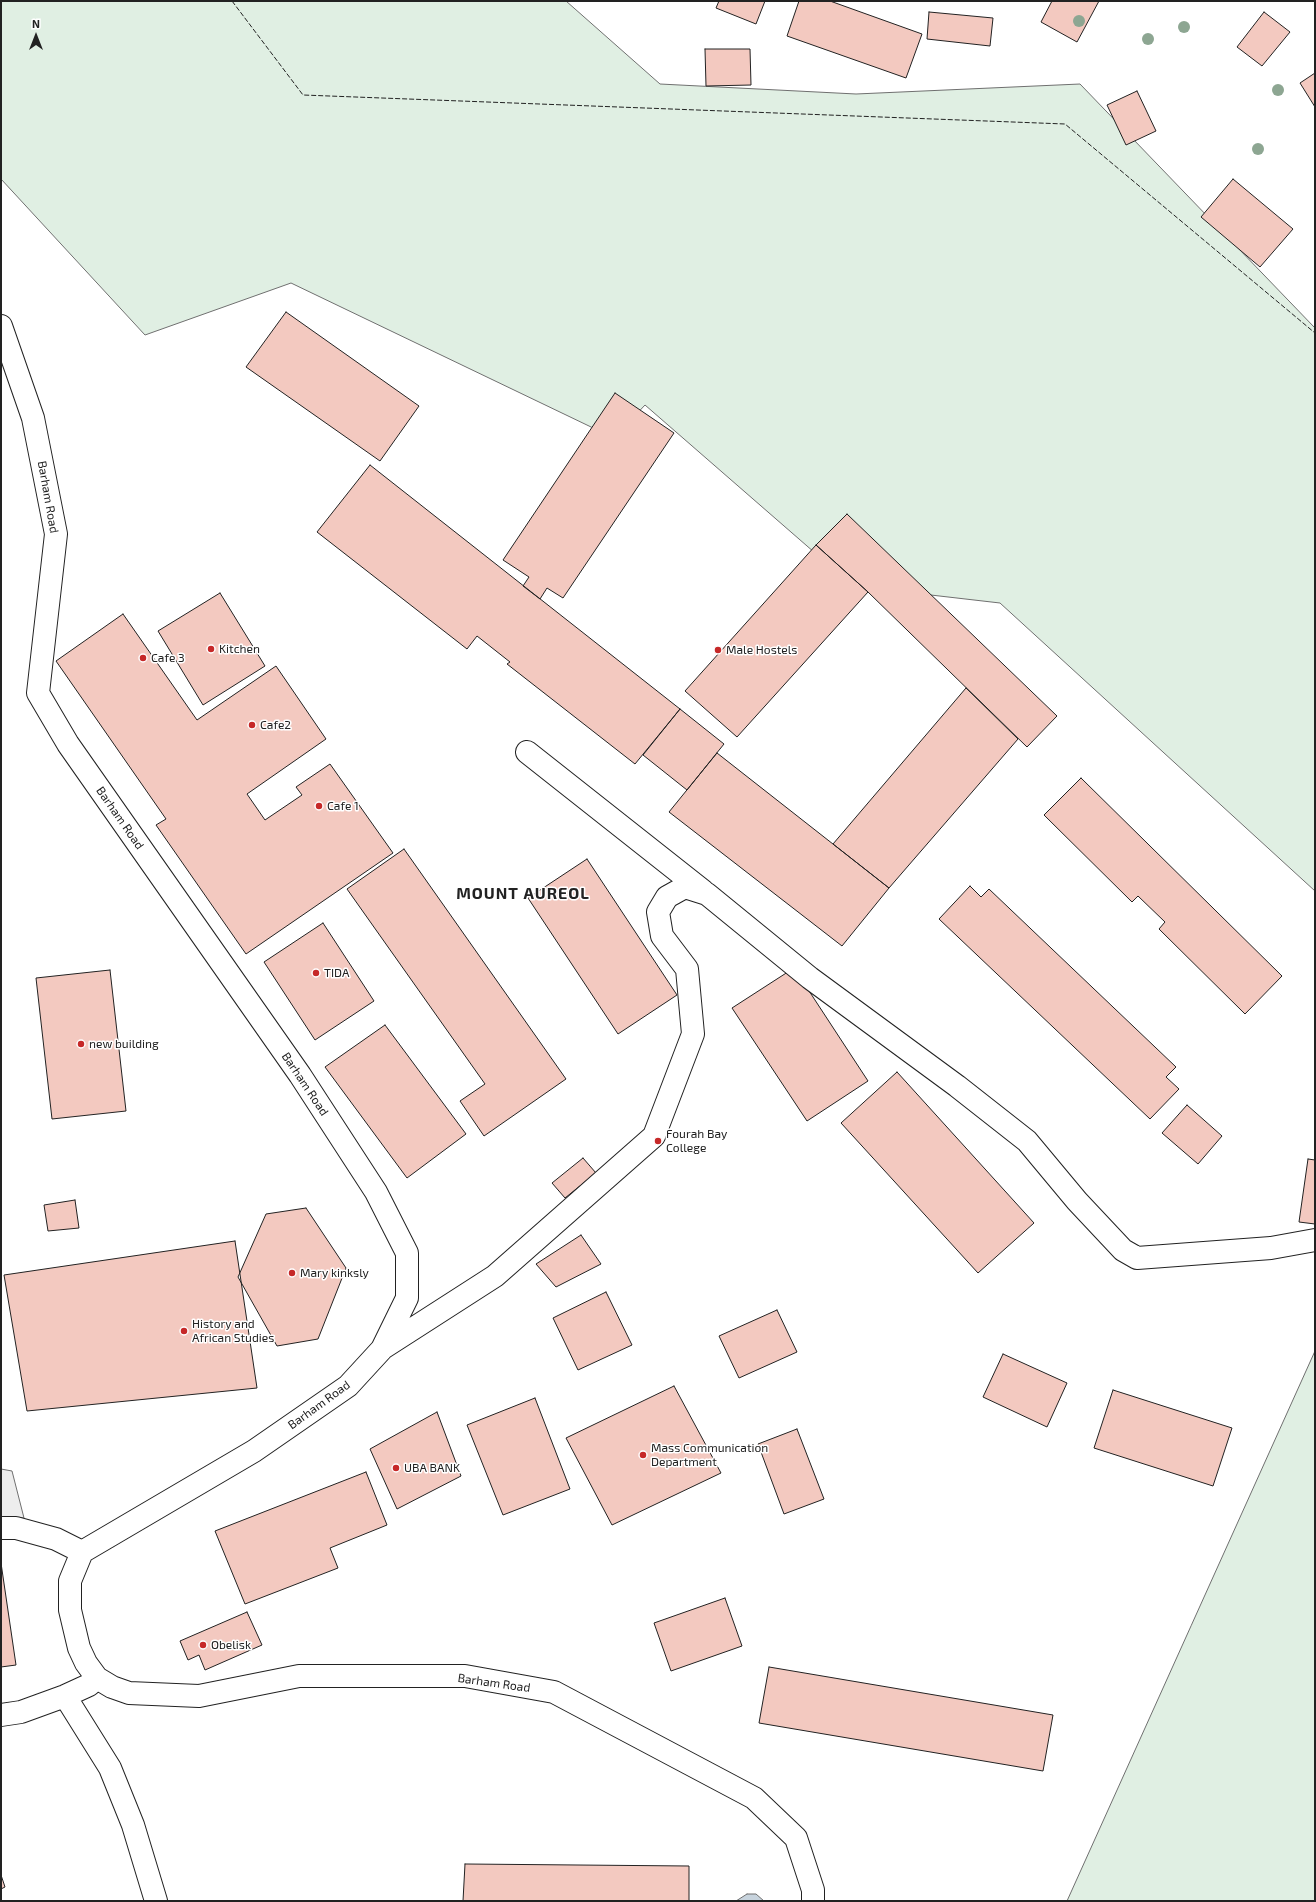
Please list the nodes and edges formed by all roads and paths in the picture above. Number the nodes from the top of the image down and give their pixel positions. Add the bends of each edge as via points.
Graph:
1 (1, 326) edge
2 (527, 752) dead end
3 (707, 894) junction
4 (1315, 1240) edge
5 (382, 1349) junction
6 (1, 1528) edge
7 (82, 1552) junction
8 (97, 1678) junction
9 (66, 1696) junction
10 (1, 1715) edge
11 (156, 1901) edge
12 (813, 1901) edge

1 - 5 street, Barham Road via 33,418 56,534 38,693 68,744 300,1075 376,1192 407,1253 407,1298
2 - 3 street
3 - 4 street via 810,978 1027,1141 1077,1201 1123,1250 1137,1258 1271,1248
3 - 5 street via 685,888 667,897 658,912 662,936 687,968 693,1034 654,1136 495,1276
5 - 7 street, Barham Road via 348,1386 254,1451
6 - 7 street via 16,1528 56,1539
7 - 8 street, Barham Road via 70,1581 70,1610 79,1648
8 - 9 street via 89,1686
8 - 12 street, Barham Road via 129,1693 199,1696 299,1676 466,1676 554,1692 754,1798 796,1838 813,1890
9 - 10 street via 21,1712
9 - 11 street via 110,1768 133,1825

